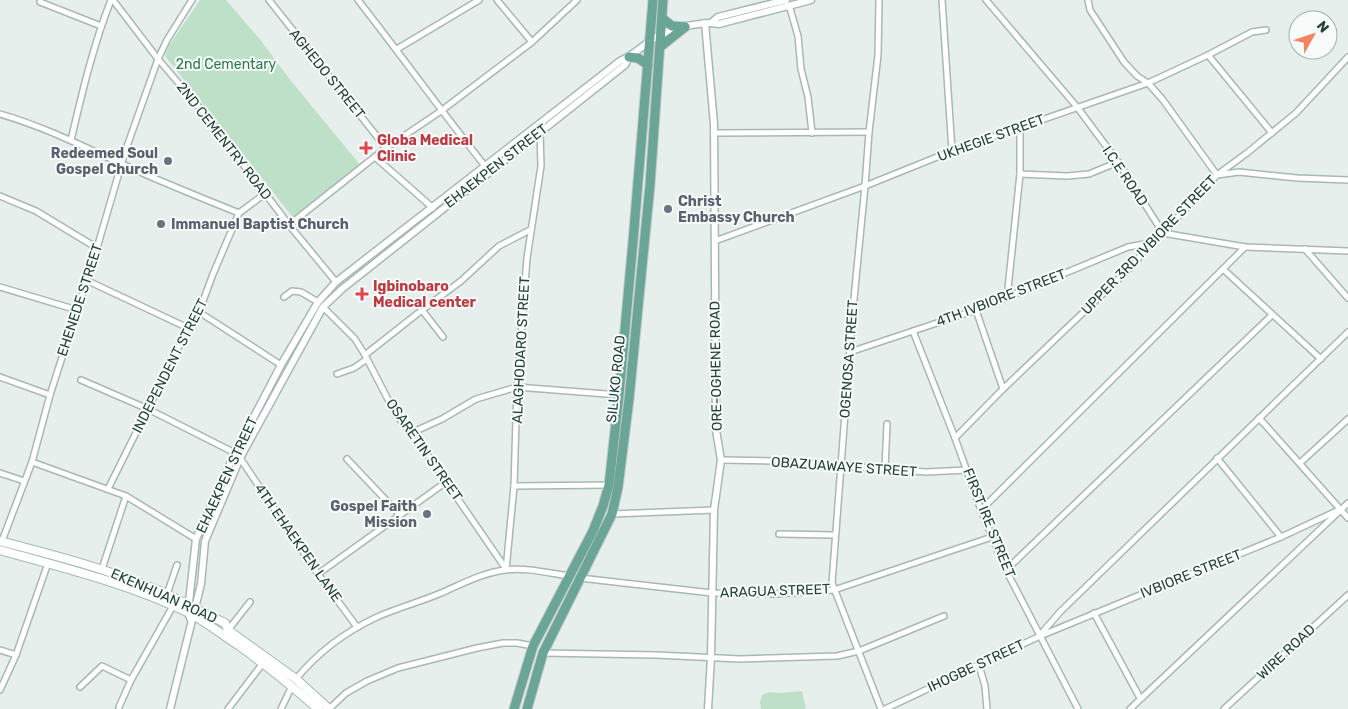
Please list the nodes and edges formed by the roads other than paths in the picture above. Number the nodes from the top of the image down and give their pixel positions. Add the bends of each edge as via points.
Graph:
1 (112, 0) edge
2 (192, 0) edge
3 (269, 0) edge
4 (358, 0) edge
5 (479, 0) edge
6 (497, 0) edge
7 (577, 0) edge
8 (653, 0) edge
9 (663, 0) edge
10 (811, 0) edge
11 (879, 0) edge
12 (942, 0) edge
13 (986, 0) edge
14 (1088, 0) edge
15 (40, 2) dead end
16 (570, 2) edge
17 (788, 3) edge
18 (662, 18) junction
19 (708, 23) junction
20 (101, 26) junction
21 (685, 27) junction
22 (1266, 30) dead end
23 (662, 33) junction
24 (650, 40) junction
25 (532, 42) junction
26 (660, 47) junction
27 (397, 49) junction
28 (1208, 56) junction
29 (1348, 57) edge
30 (629, 58) junction
31 (158, 59) junction
32 (648, 65) junction
33 (1340, 67) junction
34 (1348, 69) edge
35 (1148, 83) junction
36 (1077, 108) junction
37 (441, 110) junction
38 (0, 114) edge
39 (1020, 127) junction
40 (540, 132) junction
41 (869, 132) junction
42 (714, 133) junction
43 (812, 133) junction
44 (1272, 133) junction
45 (71, 140) junction
46 (386, 148) junction
47 (952, 151) junction
48 (376, 157) junction
49 (1118, 162) junction
50 (122, 164) junction
51 (485, 166) junction
52 (1020, 174) junction
53 (1217, 175) junction
54 (1348, 180) edge
55 (638, 185) junction
56 (650, 186) junction
57 (866, 186) junction
58 (266, 193) junction
59 (0, 196) edge
60 (433, 208) junction
61 (239, 213) junction
62 (289, 225) junction
63 (530, 230) junction
64 (1163, 233) junction
65 (714, 241) junction
66 (1150, 243) junction
67 (1245, 247) junction
68 (97, 248) junction
69 (1306, 249) junction
70 (1348, 251) edge
71 (1223, 269) junction
72 (86, 280) junction
73 (336, 282) junction
74 (0, 287) edge
75 (284, 297) dead end
76 (1006, 298) junction
77 (1348, 298) edge
78 (318, 302) junction
79 (324, 307) junction
80 (77, 310) junction
81 (422, 310) junction
82 (976, 310) junction
83 (199, 312) junction
84 (1272, 315) junction
85 (188, 328) junction
86 (913, 331) junction
87 (1348, 332) edge
88 (444, 337) dead end
89 (850, 352) junction
90 (366, 357) junction
91 (1321, 359) junction
92 (281, 365) junction
93 (337, 374) dead end
94 (0, 377) edge
95 (81, 380) dead end
96 (517, 387) junction
97 (1003, 389) junction
98 (619, 394) junction
99 (50, 395) junction
100 (148, 409) junction
101 (1259, 418) junction
102 (1348, 418) edge
103 (887, 424) dead end
104 (410, 433) junction
105 (955, 438) junction
106 (237, 455) junction
107 (1217, 458) junction
108 (347, 459) dead end
109 (721, 460) junction
110 (32, 462) junction
111 (1300, 463) junction
112 (841, 466) junction
113 (885, 469) junction
114 (967, 470) junction
115 (0, 473) edge
116 (24, 481) junction
117 (446, 482) junction
118 (609, 485) junction
119 (514, 486) junction
120 (108, 489) junction
121 (126, 496) junction
122 (1348, 503) edge
123 (1341, 509) junction
124 (714, 510) junction
125 (981, 510) junction
126 (399, 514) junction
127 (612, 514) junction
128 (1348, 518) edge
129 (780, 534) dead end
130 (835, 535) junction
131 (992, 537) junction
132 (1281, 537) junction
133 (196, 539) junction
134 (1, 541) edge
135 (0, 550) edge
136 (48, 563) junction
137 (177, 566) dead end
138 (102, 569) junction
139 (506, 570) junction
140 (1006, 570) junction
141 (318, 574) junction
142 (570, 577) junction
143 (580, 578) junction
144 (834, 590) junction
145 (712, 593) junction
146 (166, 594) junction
147 (1348, 595) edge
148 (250, 602) dead end
149 (173, 606) junction
150 (191, 613) junction
151 (1094, 613) junction
152 (944, 616) dead end
153 (357, 627) junction
154 (228, 630) junction
155 (1040, 636) junction
156 (533, 646) junction
157 (0, 650) edge
158 (859, 651) junction
159 (543, 653) junction
160 (16, 654) junction
161 (711, 657) junction
162 (263, 663) junction
163 (979, 665) junction
164 (131, 680) junction
165 (294, 682) junction
166 (80, 687) dead end
167 (0, 690) edge
168 (1140, 698) junction
169 (119, 707) dead end
170 (170, 709) edge
171 (228, 709) edge
172 (281, 709) edge
173 (318, 709) edge
174 (329, 709) edge
175 (514, 709) edge
176 (527, 709) edge
177 (708, 709) edge
178 (881, 709) edge
179 (885, 709) edge
180 (986, 709) edge
181 (1078, 709) edge
182 (1130, 709) edge
183 (1224, 709) edge

1 - 20 street
1 - 31 street, 2ND CEMENTRY ROAD
2 - 31 street, EHENEDE STREET
3 - 46 street, AGHEDO STREET
4 - 27 street
5 - 27 street
6 - 25 street
7 - 16 street
8 - 24 main road, SILUKO ROAD
9 - 18 main road, SILUKO ROAD
10 - 17 street, EHAEKPEN STREET
11 - 41 street, OGENOSA STREET via 878,54
12 - 47 street
13 - 36 street, I.C.E ROAD
14 - 35 street via 1090,10 1124,62
15 - 20 street
16 - 25 street
17 - 19 street, EHAEKPEN STREET via 718,17
17 - 43 street via 798,36
18 - 21 main road via 672,26
18 - 23 main road, SILUKO ROAD
19 - 21 street, EHAEKPEN STREET
19 - 42 street, ORE-OGHENE ROAD
20 - 45 street
21 - 23 street, EHAEKPEN STREET
21 - 26 main road
22 - 28 street, UKHEGIE STREET via 1252,32
23 - 24 street, EHAEKPEN STREET
23 - 26 main road, SILUKO ROAD
24 - 30 street, EHAEKPEN STREET
24 - 32 main road, SILUKO ROAD
25 - 37 street
26 - 56 main road, SILUKO ROAD
27 - 37 street
28 - 35 street, UKHEGIE STREET
28 - 44 street
29 - 33 street, UPPER 3RD IVBIORE STREET
30 - 32 main road via 638,58
30 - 40 street, EHAEKPEN STREET
30 - 51 street, EHAEKPEN STREET via 620,61
31 - 50 street, EHENEDE STREET
31 - 58 street, 2ND CEMENTRY ROAD
32 - 55 main road, SILUKO ROAD
33 - 34 street
33 - 44 street, UPPER 3RD IVBIORE STREET
35 - 36 street, UKHEGIE STREET
35 - 53 street
36 - 39 street, UKHEGIE STREET
36 - 49 street, I.C.E ROAD
37 - 46 street
37 - 51 street
38 - 45 street
39 - 47 street, UKHEGIE STREET
39 - 52 street
40 - 63 street, ALAGHODARO STREET via 541,166
40 - 79 street, EHAEKPEN STREET via 342,289
41 - 43 street
41 - 57 street, OGENOSA STREET
42 - 43 street
42 - 65 street, ORE-OGHENE ROAD
44 - 53 street, UPPER 3RD IVBIORE STREET
45 - 50 street
46 - 48 street
47 - 57 street, UKHEGIE STREET
48 - 60 street
48 - 62 street
49 - 52 street via 1089,174
49 - 64 street, I.C.E ROAD
50 - 61 street
50 - 68 street, EHENEDE STREET
51 - 60 street, EHAEKPEN STREET
52 - 76 street
53 - 54 street via 1239,172
53 - 64 street, UPPER 3RD IVBIORE STREET
55 - 56 main road
55 - 98 main road, SILUKO ROAD
56 - 127 main road, SILUKO ROAD via 628,409
57 - 65 street, UKHEGIE STREET
57 - 89 street, OGENOSA STREET
58 - 61 street
58 - 62 street, 2ND CEMENTRY ROAD
59 - 68 street via 36,211
60 - 73 street, EHAEKPEN STREET
61 - 83 street, INDEPENDENT STREET
62 - 73 street, 2ND CEMENTRY ROAD
63 - 81 street via 499,246 461,281
63 - 96 street, ALAGHODARO STREET
64 - 66 street, UPPER 3RD IVBIORE STREET
64 - 67 street
65 - 109 street, ORE-OGHENE ROAD via 716,430
66 - 76 street, 4TH IVBIORE STREET via 1128,247
66 - 97 street, UPPER 3RD IVBIORE STREET via 1134,264
67 - 69 street
67 - 71 street
68 - 72 street, EHENEDE STREET
69 - 70 street
69 - 77 street
71 - 84 street
71 - 125 street
72 - 80 street, EHENEDE STREET
72 - 85 street
73 - 78 street, EHAEKPEN STREET
74 - 80 street
75 - 78 street via 292,291 301,292
76 - 82 street, 4TH IVBIORE STREET
78 - 92 street, EHAEKPEN STREET
79 - 90 street, OSARETIN STREET via 355,339
79 - 106 street, EHAEKPEN STREET
80 - 99 street, EHENEDE STREET
81 - 88 street
81 - 90 street
82 - 86 street, 4TH IVBIORE STREET
82 - 97 street
83 - 85 street, INDEPENDENT STREET
83 - 92 street
84 - 91 street
84 - 140 street
85 - 100 street, INDEPENDENT STREET
86 - 89 street, 4TH IVBIORE STREET
86 - 105 street, FIRST IRE STREET
87 - 91 street
89 - 112 street, OGENOSA STREET
90 - 93 street via 354,368
90 - 104 street, OSARETIN STREET via 395,413
91 - 101 street
92 - 106 street, EHAEKPEN STREET
94 - 99 street
95 - 100 street
96 - 98 street
96 - 104 street via 476,399
96 - 119 street, ALAGHODARO STREET
97 - 105 street, UPPER 3RD IVBIORE STREET
98 - 118 main road, SILUKO ROAD
99 - 110 street, EHENEDE STREET
100 - 106 street
100 - 120 street, INDEPENDENT STREET
101 - 107 street
101 - 111 street
102 - 111 street
103 - 113 street
104 - 117 street, OSARETIN STREET
105 - 114 street, FIRST IRE STREET
106 - 133 street, EHAEKPEN STREET
106 - 141 street, 4TH EHAEKPEN LANE
106 - 150 street, EHAEKPEN STREET via 205,541 201,584
107 - 132 street
107 - 155 street via 1060,612
108 - 126 street
109 - 112 street, OBAZUAWAYE STREET
109 - 124 street, ORE-OGHENE ROAD
110 - 116 street, EHENEDE STREET
110 - 120 street
111 - 123 street
112 - 113 street, OBAZUAWAYE STREET
112 - 130 street, OGENOSA STREET
113 - 114 street, OBAZUAWAYE STREET
114 - 125 street, FIRST IRE STREET
115 - 116 street
116 - 134 street, EHENEDE STREET
117 - 126 street
117 - 139 street, OSARETIN STREET
118 - 119 street
118 - 142 main road, SILUKO ROAD via 596,523
119 - 139 street, ALAGHODARO STREET
120 - 121 street
121 - 133 street
121 - 138 street
122 - 123 street
123 - 128 street
123 - 132 street, IVBIORE STREET
123 - 168 street
124 - 127 street
124 - 145 street, ORE-OGHENE ROAD
125 - 131 street, FIRST IRE STREET
126 - 141 street
127 - 143 main road, SILUKO ROAD
129 - 130 street
130 - 144 street, OGENOSA STREET
131 - 140 street, FIRST IRE STREET
131 - 144 street, ARAGUA STREET
132 - 151 street, IVBIORE STREET
133 - 150 street, EHAEKPEN STREET
134 - 138 main road, EKENHUAN ROAD
135 - 136 main road, EKENHUAN ROAD
136 - 149 main road, EKENHUAN ROAD
136 - 160 street
137 - 146 street
138 - 146 main road, EKENHUAN ROAD
139 - 142 street
139 - 153 street via 481,576
140 - 155 street, FIRST IRE STREET
141 - 153 street, 4TH EHAEKPEN LANE
142 - 156 main road, SILUKO ROAD
143 - 145 street, ARAGUA STREET
143 - 159 main road, SILUKO ROAD
144 - 145 street, ARAGUA STREET via 775,594
144 - 158 street, OGENOSA STREET
145 - 161 street, ORE-OGHENE ROAD
146 - 150 main road, EKENHUAN ROAD
147 - 183 street, WIRE ROAD
148 - 154 street
149 - 150 main road, EKENHUAN ROAD
149 - 164 street
150 - 154 main road, EKENHUAN ROAD via 225,623
150 - 162 main road, EKENHUAN ROAD
150 - 170 street
151 - 155 street, IVBIORE STREET
151 - 168 street
152 - 158 street
153 - 165 street via 337,639
154 - 165 main road, EKENHUAN ROAD
155 - 163 street, IHOGBE STREET
155 - 181 street, FIRST IRE STREET
156 - 174 street via 503,643 398,668 346,693
156 - 175 main road, SILUKO ROAD
157 - 160 street
158 - 161 street via 837,656
158 - 178 street, OGENOSA STREET
159 - 161 street
159 - 176 main road, SILUKO ROAD
160 - 167 street
161 - 177 street, ORE-OGHENE ROAD
162 - 165 main road, EKENHUAN ROAD
162 - 171 street
163 - 179 street, IHOGBE STREET
163 - 180 street via 986,686
164 - 166 street via 102,666
164 - 169 street
165 - 172 street
165 - 173 main road, EKENHUAN ROAD
165 - 174 main road, EKENHUAN ROAD
168 - 182 street

